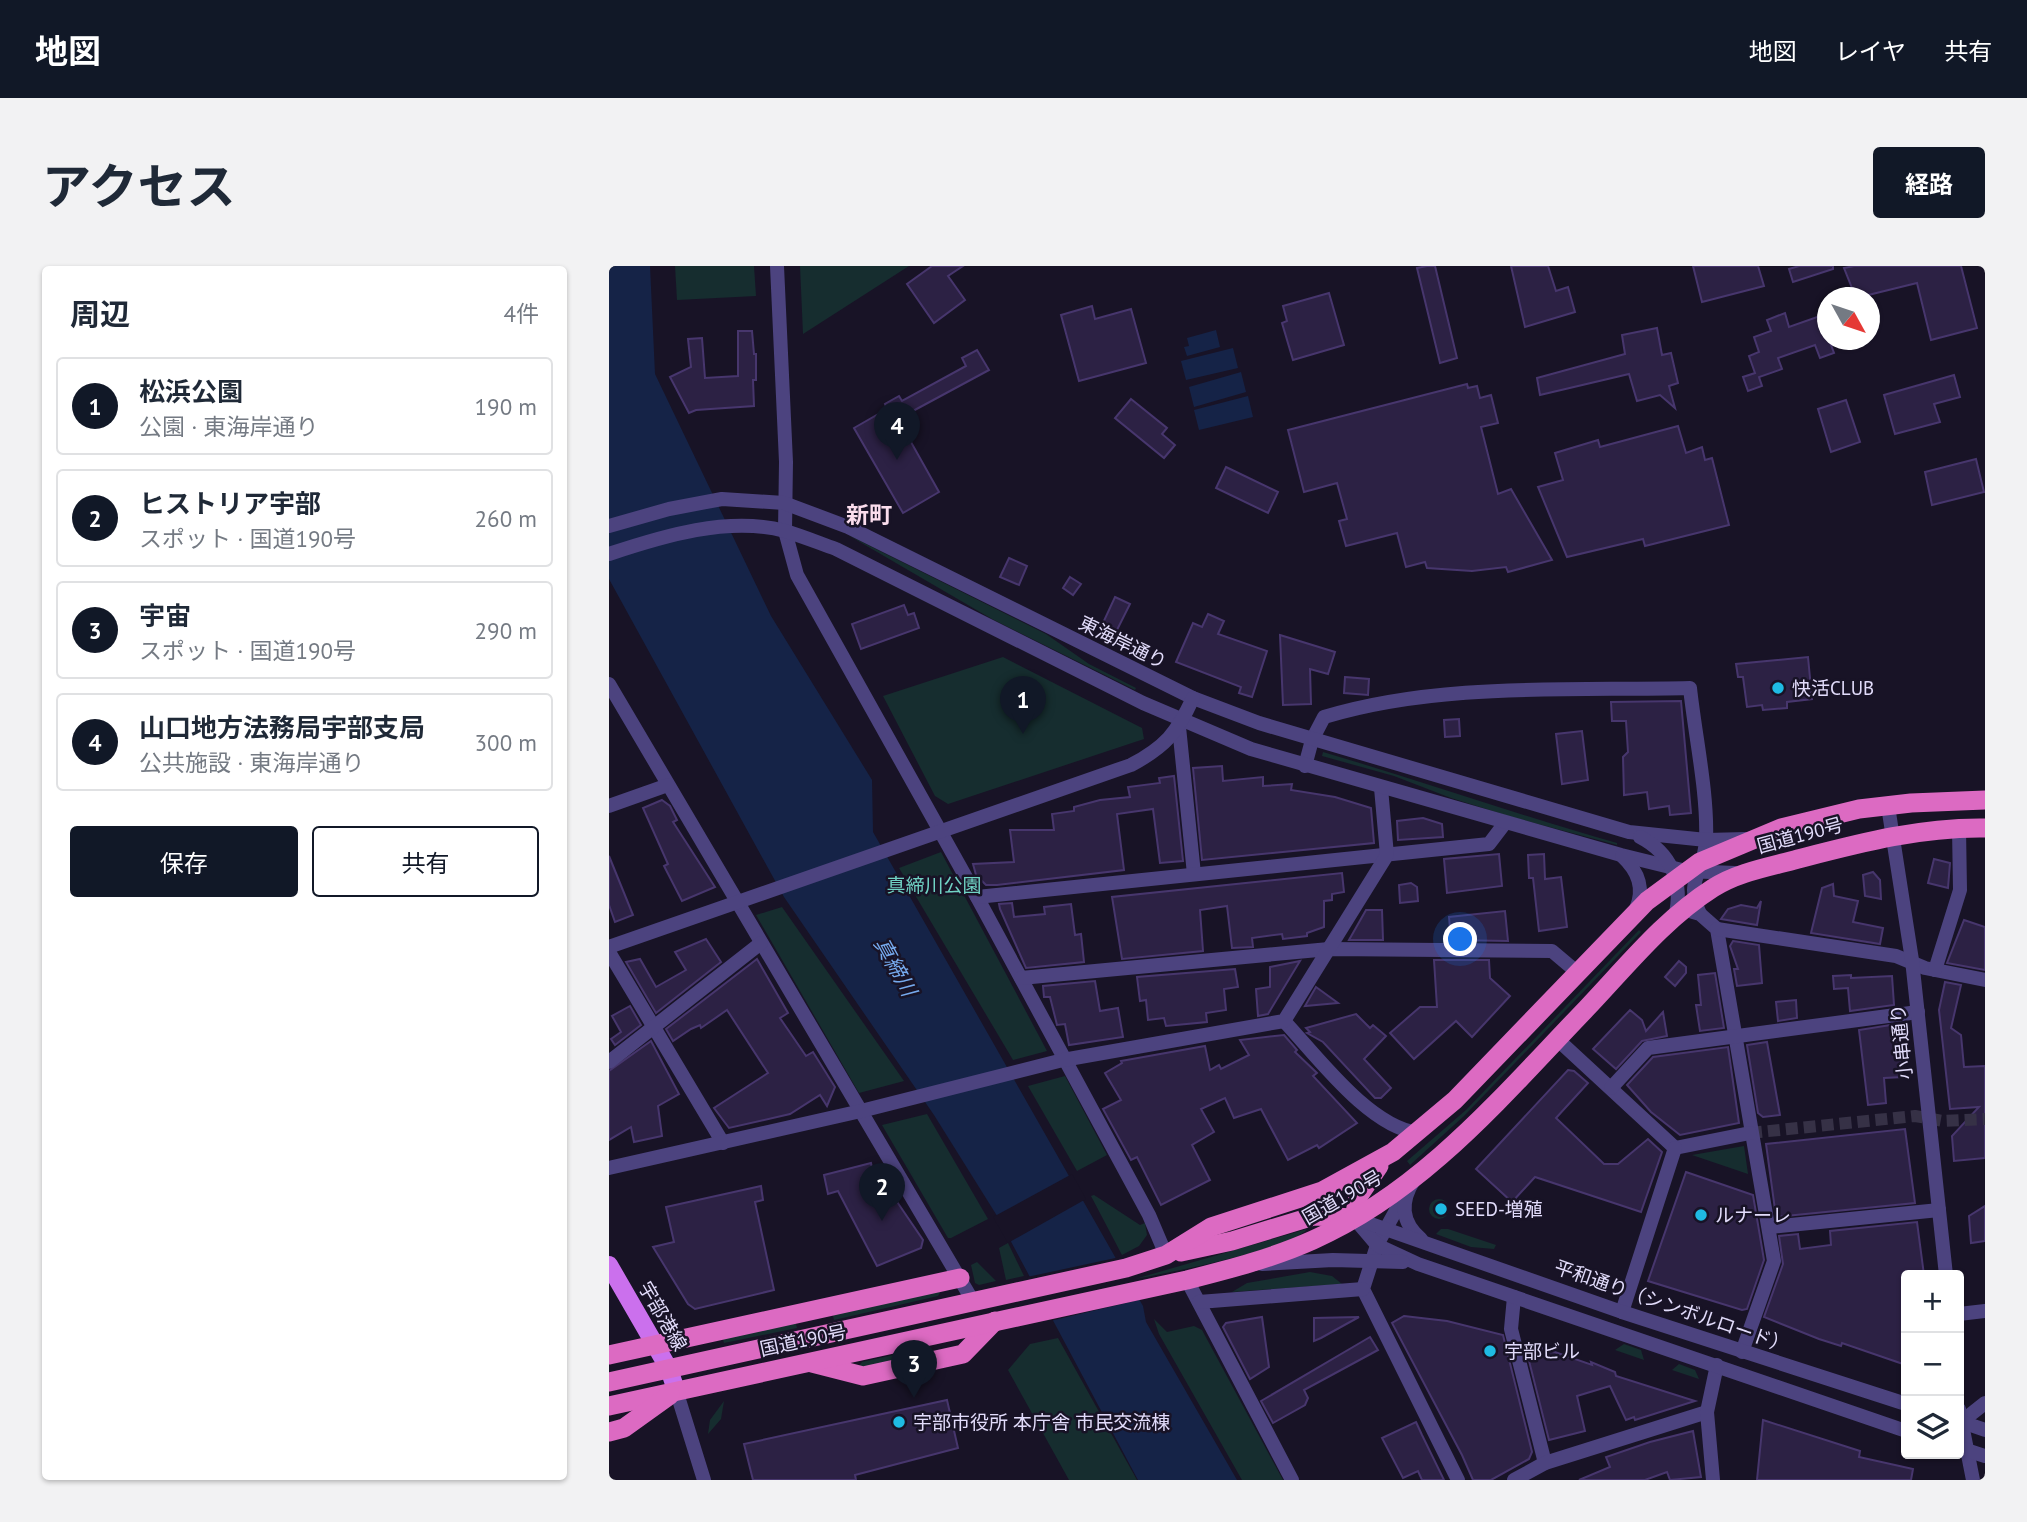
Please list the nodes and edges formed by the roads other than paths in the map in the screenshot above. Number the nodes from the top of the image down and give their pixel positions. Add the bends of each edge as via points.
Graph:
1 (777, 266) edge
2 (784, 503) junction
3 (609, 526) edge
4 (785, 531) junction
5 (609, 554) edge
6 (610, 688) edge
7 (1193, 698) junction
8 (1180, 724) junction
9 (1311, 740) junction
10 (1305, 766) junction
11 (668, 785) junction
12 (1381, 788) junction
13 (1985, 800) edge
14 (609, 806) edge
15 (1888, 806) junction
16 (1505, 823) junction
17 (1959, 828) junction
18 (1985, 828) edge
19 (1629, 832) junction
20 (939, 833) junction
21 (1894, 835) junction
22 (1750, 839) junction
23 (1706, 840) junction
24 (1387, 855) junction
25 (1621, 855) junction
26 (1686, 870) junction
27 (1757, 870) junction
28 (1194, 874) junction
29 (977, 897) junction
30 (738, 902) junction
31 (1697, 908) junction
32 (1632, 916) junction
33 (1675, 917) junction
34 (1717, 929) junction
35 (761, 943) junction
36 (609, 949) edge
37 (1329, 949) junction
38 (1912, 960) junction
39 (1935, 970) junction
40 (1578, 973) junction
41 (1021, 978) junction
42 (1985, 981) edge
43 (1918, 1012) junction
44 (1284, 1021) junction
45 (654, 1029) junction
46 (1735, 1035) junction
47 (1557, 1039) junction
48 (1063, 1060) junction
49 (609, 1062) edge
50 (1611, 1088) junction
51 (861, 1111) junction
52 (1418, 1133) junction
53 (1750, 1133) junction
54 (723, 1143) junction
55 (1675, 1148) junction
56 (1393, 1152) junction
57 (609, 1168) edge
58 (1411, 1185) junction
59 (1939, 1210) junction
60 (1355, 1218) junction
61 (1770, 1227) junction
62 (1386, 1229) junction
63 (1426, 1242) junction
64 (1377, 1245) junction
65 (1166, 1255) junction
66 (1371, 1261) junction
67 (1418, 1264) junction
68 (609, 1265) edge
69 (1246, 1265) junction
70 (1945, 1270) edge
71 (960, 1278) junction
72 (1187, 1280) junction
73 (1363, 1289) junction
74 (1514, 1297) junction
75 (1199, 1302) junction
76 (974, 1303) junction
77 (1985, 1311) edge
78 (1622, 1312) junction
79 (1964, 1313) edge
80 (656, 1344) junction
81 (1742, 1352) junction
82 (609, 1355) edge
83 (1717, 1365) junction
84 (669, 1369) junction
85 (609, 1382) edge
86 (676, 1390) junction
87 (1901, 1402) edge
88 (1985, 1402) edge
89 (609, 1406) edge
90 (1707, 1412) junction
91 (1964, 1415) edge
92 (1964, 1420) edge
93 (1901, 1430) edge
94 (1985, 1430) edge
95 (609, 1432) edge
96 (1964, 1450) edge
97 (1964, 1455) edge
98 (1985, 1456) edge
99 (1545, 1463) junction
100 (704, 1480) edge
101 (1293, 1480) edge
102 (1458, 1480) edge
103 (1514, 1480) edge
104 (1713, 1480) edge
105 (1973, 1480) edge

1 - 2 street
2 - 3 street, 東海岸通り via 722,499
2 - 4 street
2 - 7 street, 東海岸通り via 848,527
4 - 5 street via 733,527 682,533
4 - 8 street via 836,549
4 - 20 street via 797,575
6 - 11 street
7 - 8 street
7 - 9 street, 東海岸通り
8 - 10 street
8 - 20 street via 1154,753 1131,765
8 - 28 street
9 - 10 street
9 - 19 street, 東海岸通り
9 - 23 street via 1324,717 1405,698 1690,688
10 - 12 street
11 - 14 street
11 - 30 street
12 - 16 street
12 - 24 street
13 - 15 highway, 国道190号
15 - 21 street, 小串通り
15 - 22 highway, 国道190号 via 1859,809
16 - 24 street via 1489,844
16 - 25 street
17 - 18 highway, 国道190号
17 - 21 highway, 国道190号
17 - 39 street via 1960,890
19 - 23 street
19 - 26 street
20 - 29 street
20 - 30 street
21 - 27 highway, 国道190号
21 - 38 street, 小串通り
22 - 23 street
22 - 26 highway, 国道190号
23 - 26 street
24 - 28 street
24 - 37 street
25 - 26 street
25 - 32 street via 1641,886
26 - 27 street via 1721,874
26 - 31 street
26 - 32 highway, 国道190号
26 - 33 street
27 - 31 highway, 国道190号 via 1712,888
28 - 29 street
29 - 41 street
30 - 35 street
30 - 36 street
31 - 33 highway, 国道190号
31 - 34 street
32 - 40 highway, 国道190号
33 - 47 highway, 国道190号
34 - 38 street
34 - 46 street
35 - 45 street
35 - 51 street
36 - 45 street
37 - 40 street via 1552,951
37 - 41 street
37 - 44 street
38 - 39 street
38 - 43 street, 小串通り
39 - 42 street
40 - 52 highway, 国道190号
41 - 48 street
43 - 46 street
43 - 59 street, 小串通り
44 - 48 street
44 - 52 street via 1371,1111
45 - 49 street
45 - 54 street
46 - 50 street via 1648,1048
46 - 53 street
47 - 50 street
47 - 58 highway, 国道190号
48 - 51 street
48 - 65 street via 1149,1215
50 - 55 street
51 - 54 street
51 - 71 street
52 - 56 highway, 国道190号
53 - 55 street
53 - 61 street
54 - 57 street
55 - 78 street
56 - 60 highway via 1364,1185
56 - 65 highway, 国道190号 via 1322,1191 1211,1227
58 - 60 highway, 国道190号
58 - 62 street
58 - 63 street via 1403,1210 1408,1224
59 - 61 street
59 - 70 street, 小串通り
60 - 62 street, 平和通り（シンボルロード）
60 - 64 street
60 - 65 highway via 1314,1216
60 - 69 highway, 国道190号 via 1316,1239
61 - 81 street via 1774,1261
62 - 63 street, 平和通り（シンボルロード）
62 - 64 street
63 - 78 street, 平和通り（シンボルロード）
64 - 66 street
64 - 67 street
65 - 76 highway, 国道190号
66 - 67 street
66 - 69 street
66 - 73 street
67 - 74 street
68 - 80 main road, 宇部港線
69 - 72 highway, 国道190号
71 - 76 street
71 - 80 highway
72 - 75 street
72 - 86 highway, 国道190号
73 - 75 street
73 - 102 street
74 - 83 street
74 - 99 street via 1511,1329
75 - 101 street
76 - 84 highway, 国道190号
77 - 79 street
78 - 81 street, 平和通り（シンボルロード）
80 - 82 highway
80 - 84 main road, 宇部港線
81 - 87 street, 平和通り（シンボルロード）
83 - 90 street
83 - 93 street
84 - 85 highway, 国道190号
84 - 86 main road, 宇部港線
86 - 89 highway, 国道190号
86 - 95 highway via 624,1428
86 - 100 street
88 - 91 street
90 - 99 street
90 - 104 street
92 - 94 street
96 - 98 street
97 - 105 street
99 - 103 street

